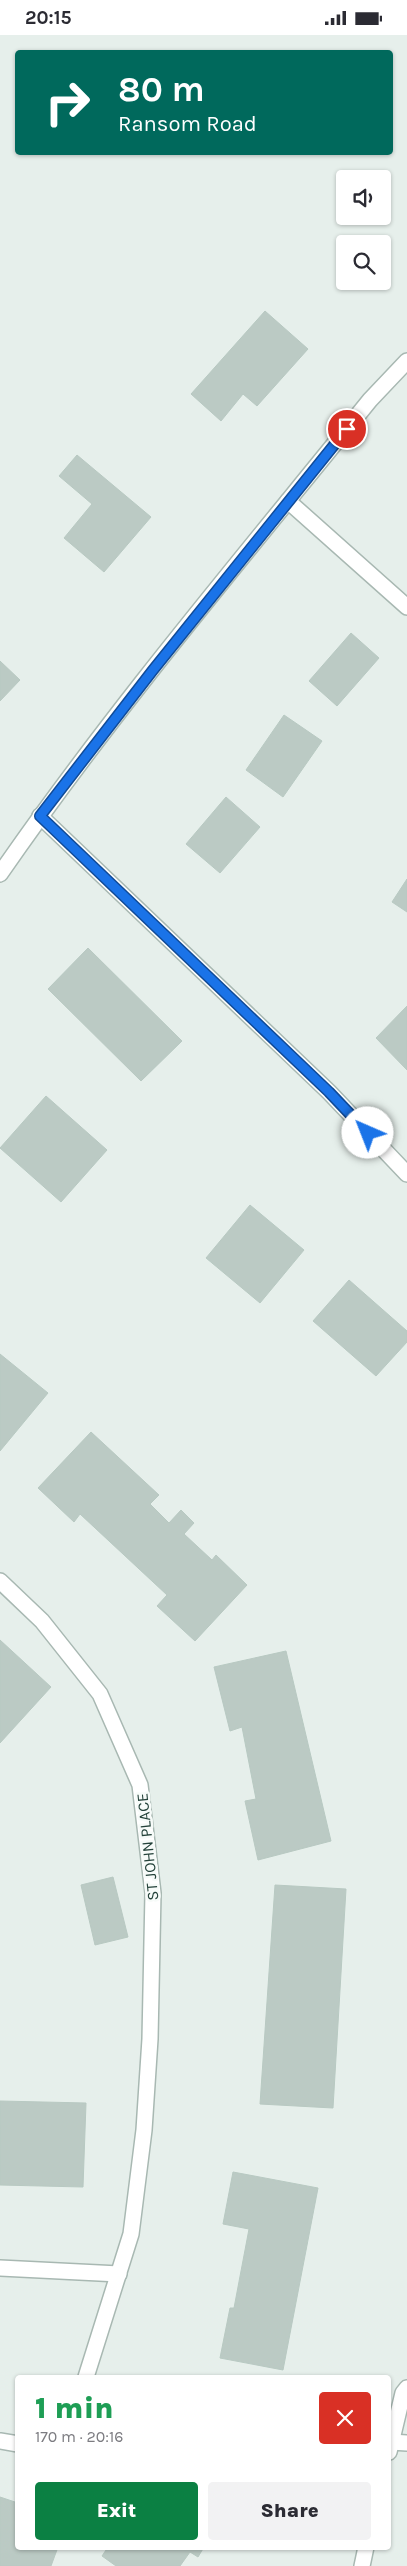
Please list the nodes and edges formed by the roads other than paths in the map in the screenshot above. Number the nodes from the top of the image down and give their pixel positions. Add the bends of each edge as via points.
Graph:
1 (407, 361) edge
2 (288, 501) junction
3 (407, 607) edge
4 (40, 816) junction
5 (0, 874) edge
6 (407, 1174) edge
7 (0, 1581) edge
8 (0, 2268) edge
9 (119, 2274) junction
10 (87, 2375) edge
11 (407, 2388) edge
12 (0, 2441) edge
13 (391, 2443) edge
14 (407, 2443) edge
15 (15, 2444) edge
16 (391, 2447) edge
17 (365, 2550) edge
18 (362, 2566) edge

1 - 2 street via 370,400
2 - 3 street
2 - 4 street
4 - 5 street
4 - 6 street via 329,1092
7 - 9 street, ST JOHN PLACE via 42,1621 100,1694 140,1785 153,1893 150,2039 144,2130 131,2234
8 - 9 street
9 - 10 street, ST JOHN PLACE
11 - 13 street
12 - 15 street
14 - 16 street
17 - 18 street

